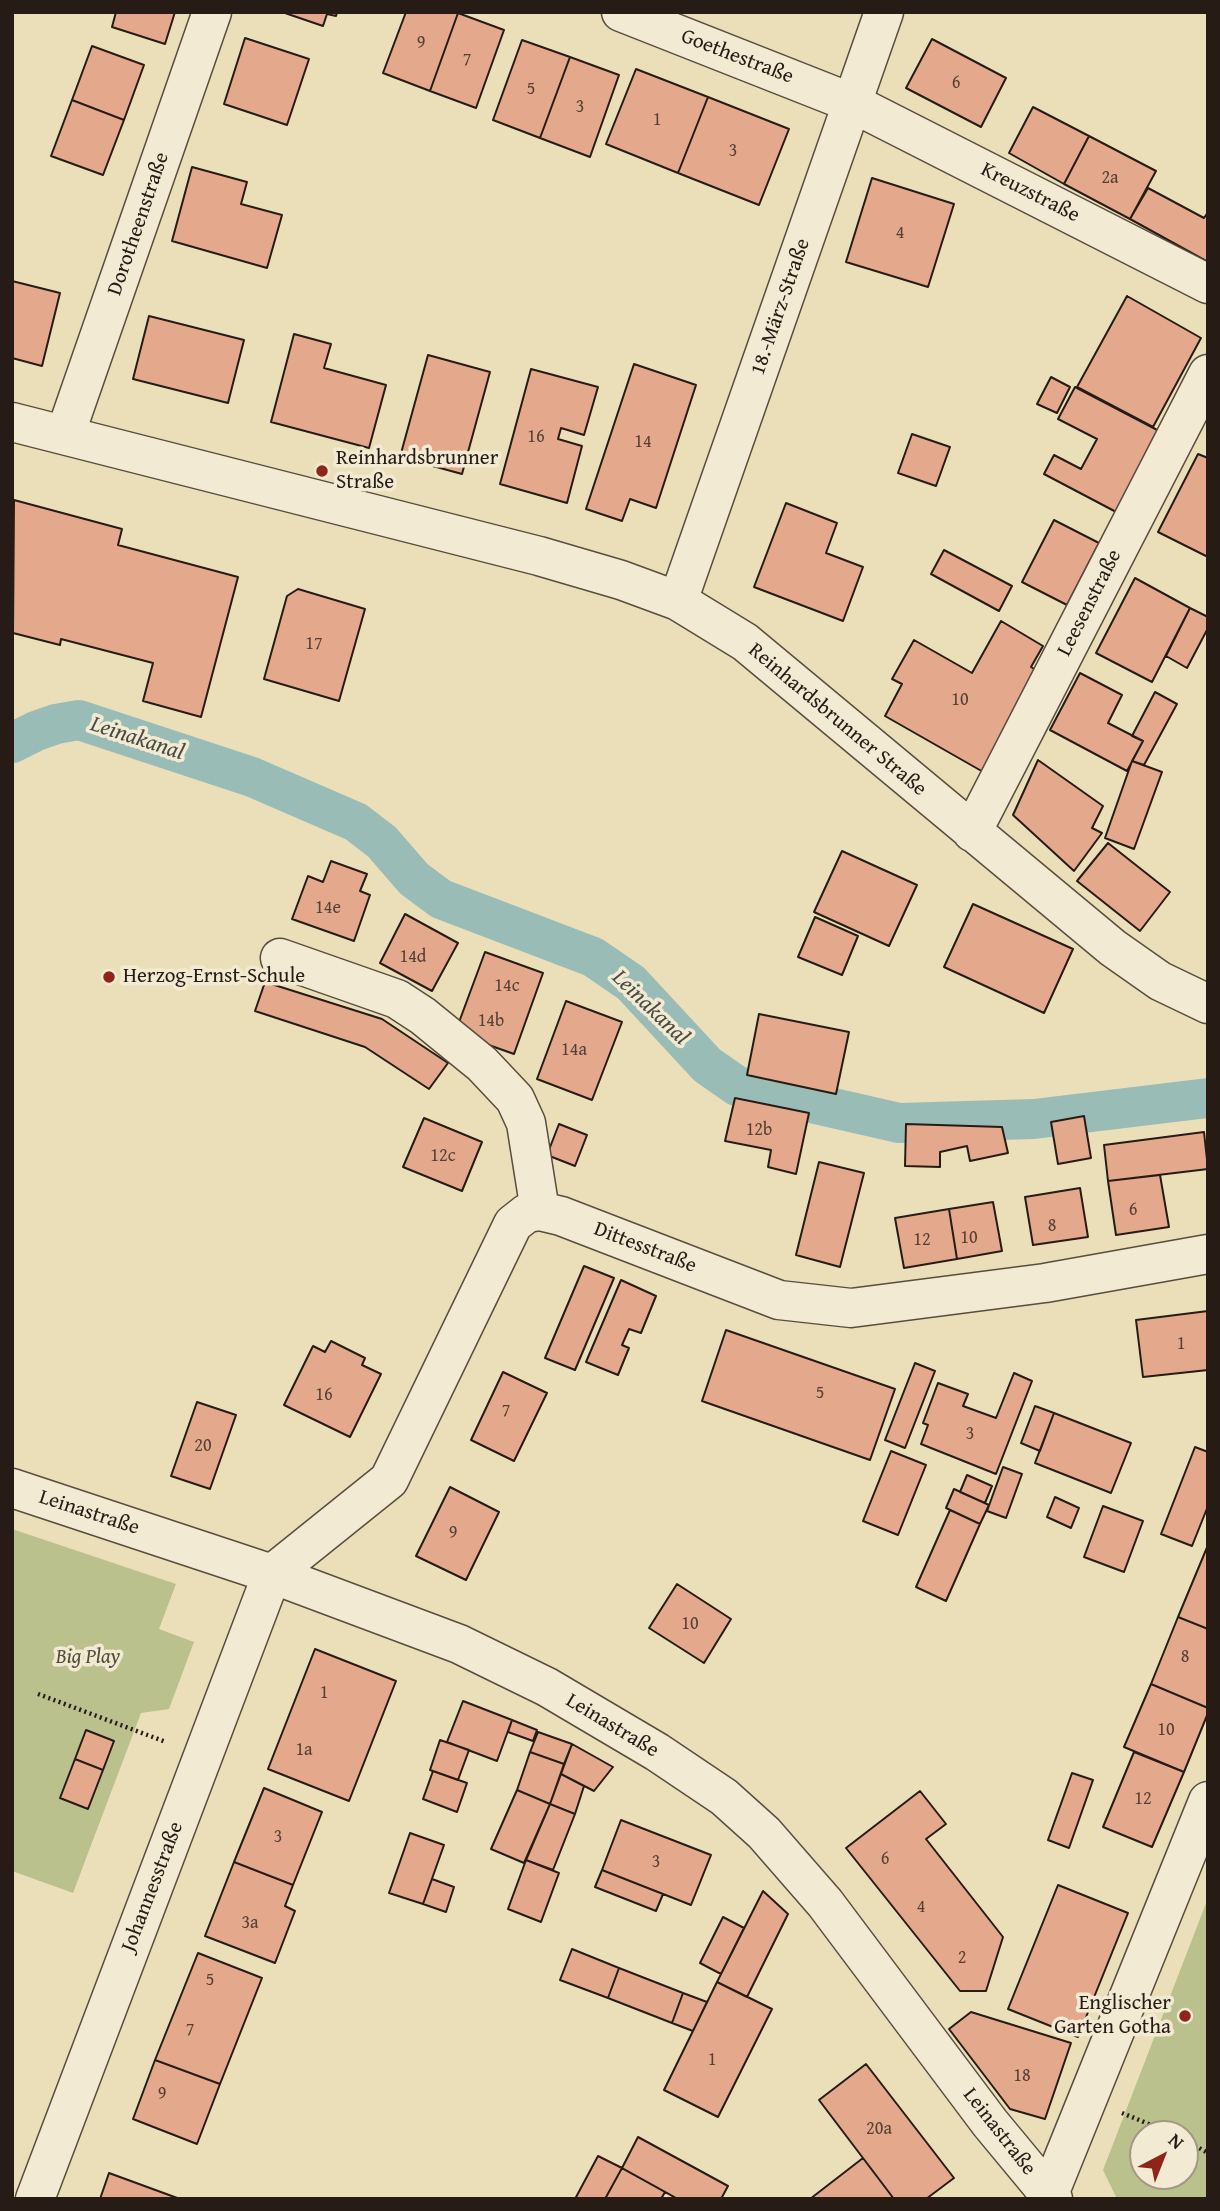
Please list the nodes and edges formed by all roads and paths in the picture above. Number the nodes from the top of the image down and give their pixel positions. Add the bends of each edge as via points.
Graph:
1 (212, 12) edge
2 (621, 12) edge
3 (884, 12) edge
4 (852, 103) junction
5 (1208, 284) edge
6 (1208, 374) edge
7 (12, 422) edge
8 (65, 435) junction
9 (678, 601) junction
10 (972, 832) junction
11 (281, 958) dead end
12 (1208, 1004) edge
13 (540, 1211) junction
14 (1208, 1254) edge
15 (12, 1488) edge
16 (272, 1574) junction
17 (38, 1694) dead end
18 (204, 1755) junction
19 (1208, 1801) edge
20 (1089, 2099) junction
21 (1139, 2120) edge
22 (1050, 2198) edge
23 (35, 2199) edge

1 - 8 street, Dorotheenstraße
2 - 4 street, Goethestraße
3 - 4 street, 18.-März-Straße
4 - 5 street, Kreuzstraße
4 - 9 street, 18.-März-Straße
6 - 10 street, Leesenstraße
7 - 8 street, Reinhardsbrunner Straße
8 - 9 street, Reinhardsbrunner Straße via 539,556
9 - 10 street, Reinhardsbrunner Straße via 745,642
10 - 12 street, Reinhardsbrunner Straße via 1113,948 1160,981
11 - 13 street via 397,999 482,1064 515,1099 526,1123
13 - 14 street, Dittesstraße via 779,1300 851,1308 1045,1283
13 - 16 street via 527,1213 513,1224 389,1480
15 - 16 street, Leinastraße
16 - 18 street, Johannesstraße
16 - 22 street, Leinastraße via 459,1644 547,1688 724,1797 764,1833 825,1903
17 - 18 path
18 - 23 street, Johannesstraße
19 - 20 street
20 - 21 path
20 - 22 street

